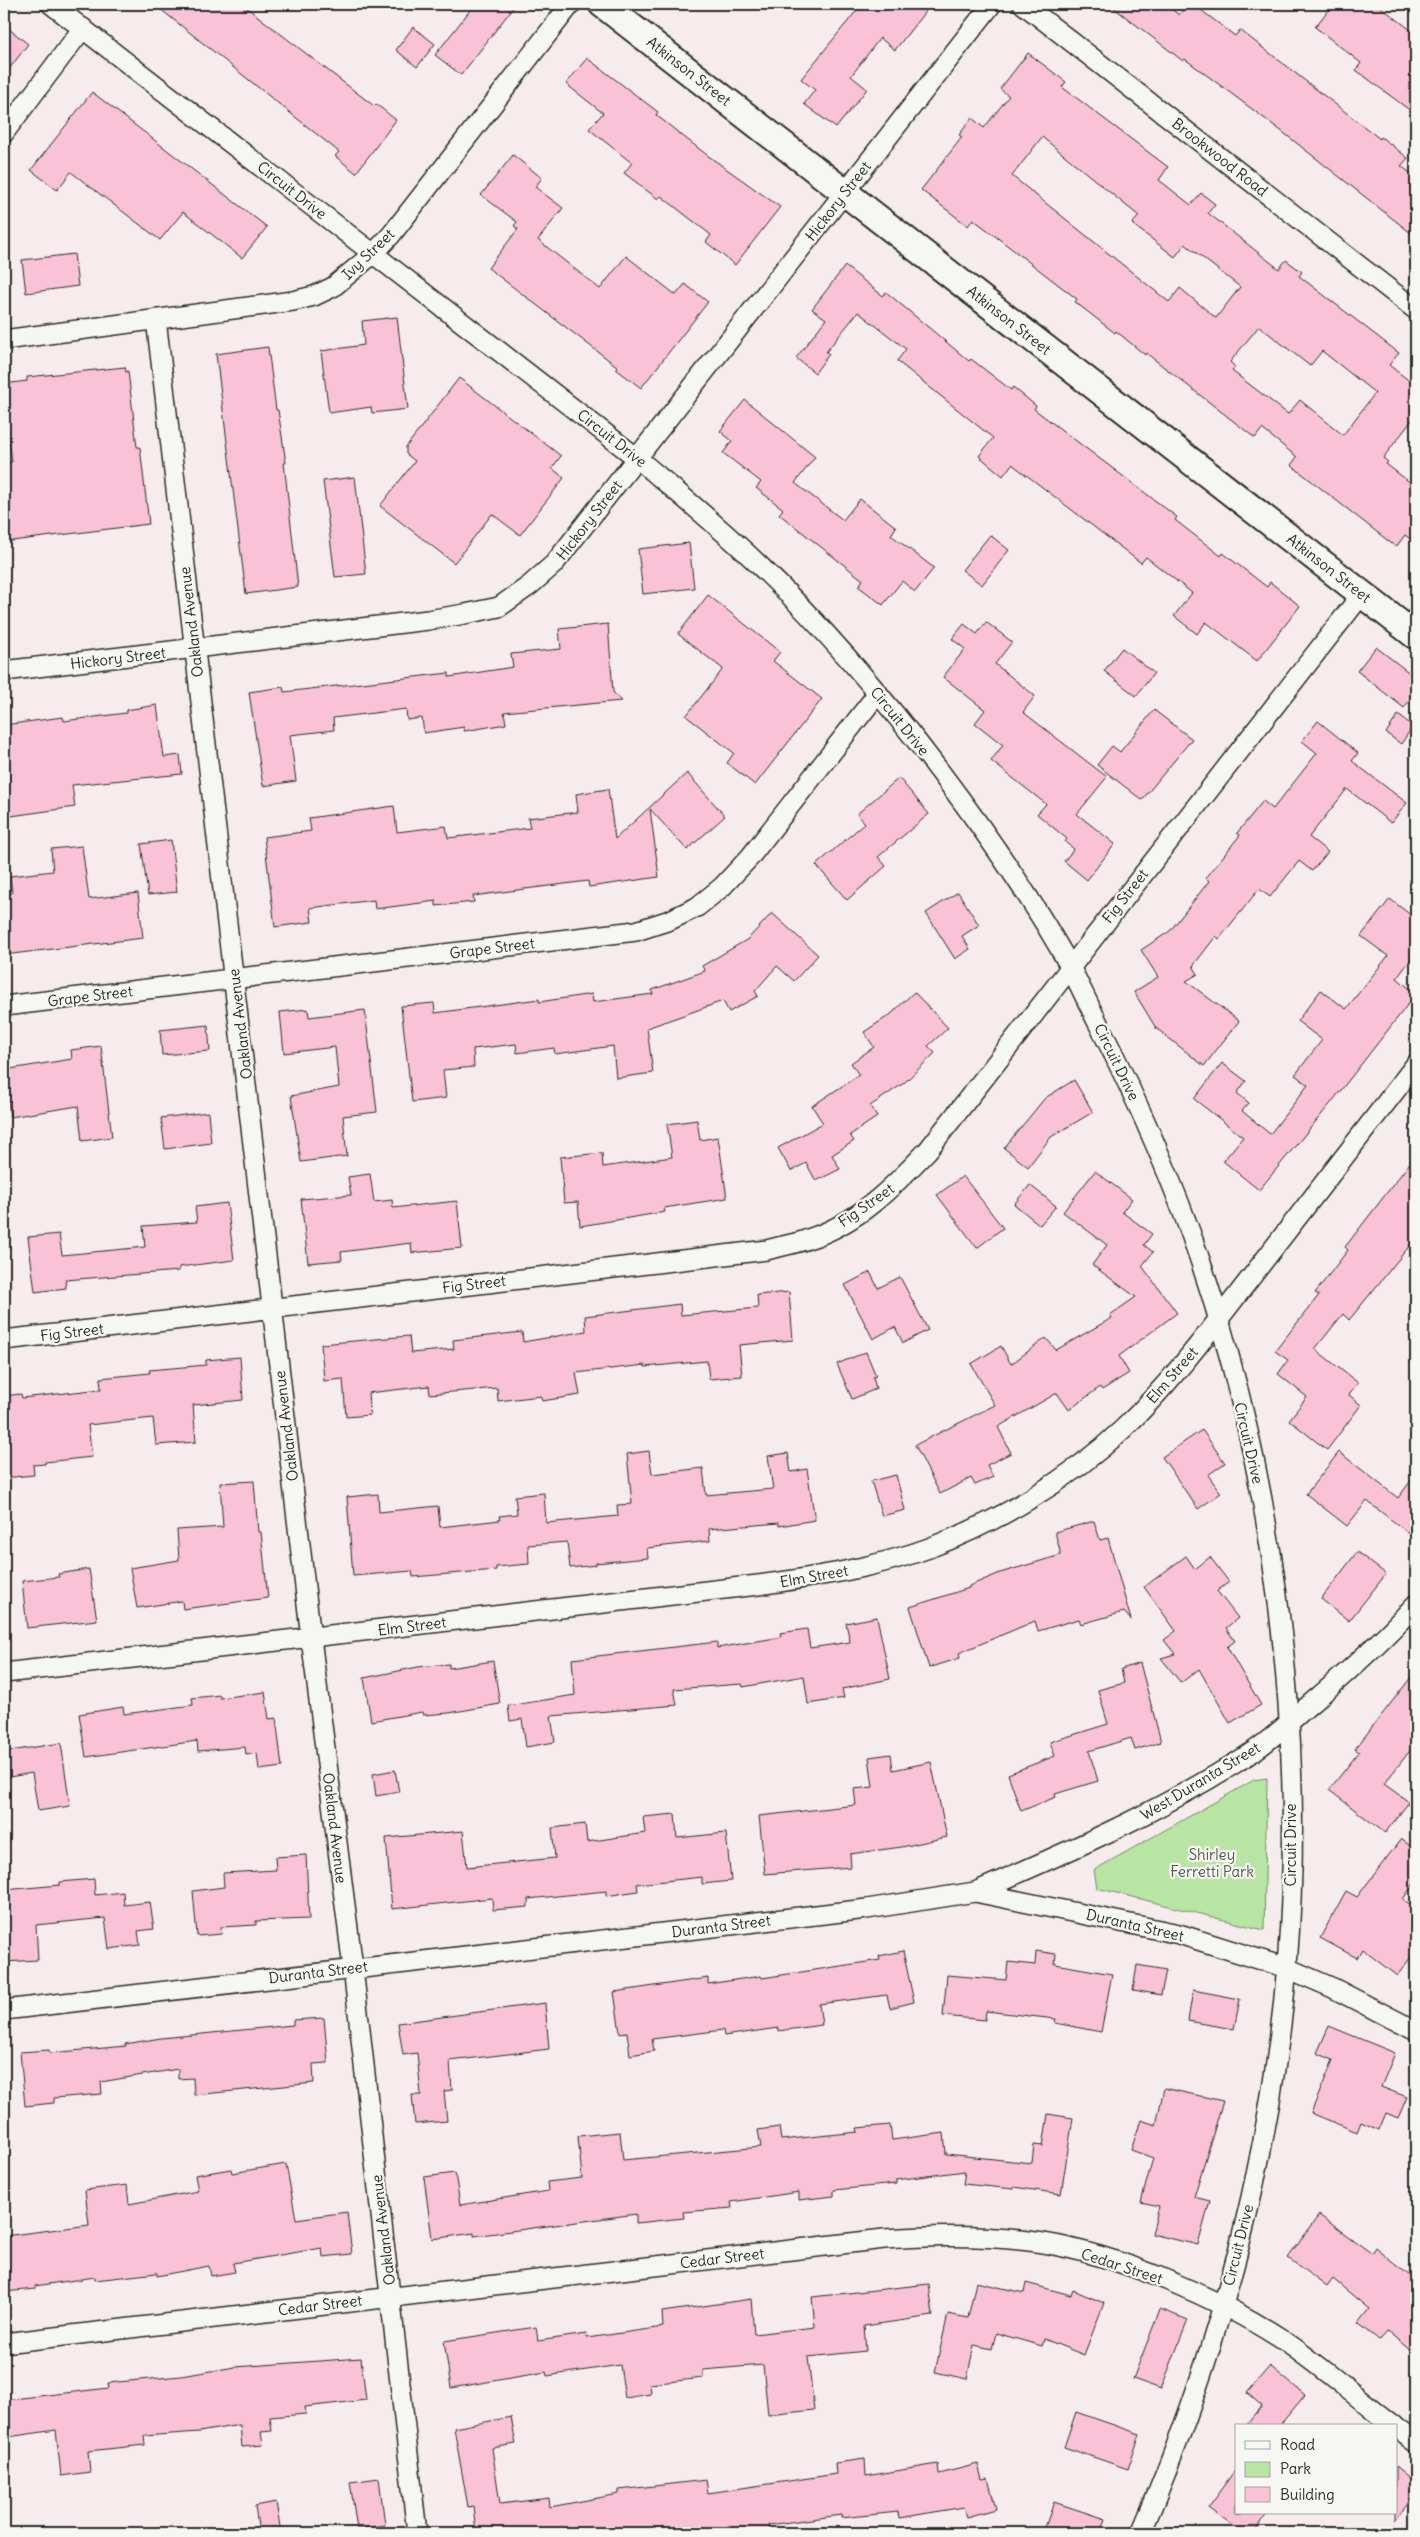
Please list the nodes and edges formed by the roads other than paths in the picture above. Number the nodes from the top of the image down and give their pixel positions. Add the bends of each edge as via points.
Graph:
1 (51, 4) edge
2 (571, 4) edge
3 (602, 4) edge
4 (992, 4) edge
5 (1023, 4) edge
6 (83, 28) junction
7 (4, 133) edge
8 (845, 192) junction
9 (374, 253) junction
10 (1416, 310) edge
11 (156, 319) junction
12 (4, 340) edge
13 (638, 458) junction
14 (1362, 594) junction
15 (1416, 636) edge
16 (194, 649) junction
17 (4, 671) edge
18 (878, 693) junction
19 (1070, 967) junction
20 (234, 979) junction
21 (4, 1006) edge
22 (1416, 1064) edge
23 (273, 1308) junction
24 (1218, 1319) junction
25 (4, 1340) edge
26 (1416, 1604) edge
27 (311, 1638) junction
28 (4, 1673) edge
29 (1288, 1723) junction
30 (975, 1892) junction
31 (353, 1968) junction
32 (1287, 1968) junction
33 (4, 2010) edge
34 (1416, 2031) edge
35 (391, 2297) junction
36 (1223, 2304) junction
37 (4, 2343) edge
38 (1391, 2424) edge
39 (1398, 2429) edge
40 (1416, 2443) edge
41 (416, 2533) edge
42 (1141, 2533) edge

1 - 6 street, Circuit Drive
2 - 9 street, Ivy Street
3 - 8 street, Atkinson Street
4 - 8 street, Hickory Street
5 - 10 street, Brookwood Road
6 - 7 street
6 - 9 street, Circuit Drive
8 - 13 street, Hickory Street
8 - 14 street, Atkinson Street
9 - 11 street, Ivy Street via 333,287 314,296
9 - 13 street, Circuit Drive
11 - 12 street, Ivy Street
11 - 16 street, Oakland Avenue
13 - 16 street, Hickory Street via 554,564 499,607 428,620
13 - 18 street, Circuit Drive via 763,568
14 - 15 street, Atkinson Street
14 - 19 street, Fig Street
16 - 17 street, Hickory Street
16 - 20 street, Oakland Avenue
18 - 19 street, Circuit Drive via 973,816
18 - 20 street, Grape Street via 722,887 697,906 670,920 636,931
19 - 23 street, Fig Street via 928,1150 889,1192 849,1220 810,1239 767,1250
19 - 24 street, Circuit Drive via 1136,1101 1199,1258
20 - 21 street, Grape Street
20 - 23 street, Oakland Avenue
22 - 24 street, Elm Street
23 - 25 street, Fig Street
23 - 27 street, Oakland Avenue
24 - 27 street, Elm Street via 1154,1398 1088,1458 1012,1508 929,1547 875,1565 818,1576
24 - 29 street, Circuit Drive via 1267,1519
26 - 29 street, West Duranta Street via 1390,1633
27 - 28 street, Elm Street
27 - 31 street, Oakland Avenue
29 - 30 street, West Duranta Street via 1253,1752 1168,1804 1083,1846
29 - 32 street, Circuit Drive via 1292,1852
30 - 31 street, Duranta Street via 867,1910
30 - 32 street, Duranta Street via 1179,1934
31 - 33 street, Duranta Street
31 - 35 street, Oakland Avenue
32 - 34 street, Duranta Street
32 - 36 street, Circuit Drive via 1271,2090 1253,2185
35 - 36 street, Cedar Street via 923,2236 1045,2244 1142,2271
35 - 37 street, Cedar Street
35 - 41 street, Oakland Avenue
36 - 38 street, Cedar Street via 1281,2339
36 - 42 street, Circuit Drive via 1179,2439
39 - 40 street, Cedar Street

